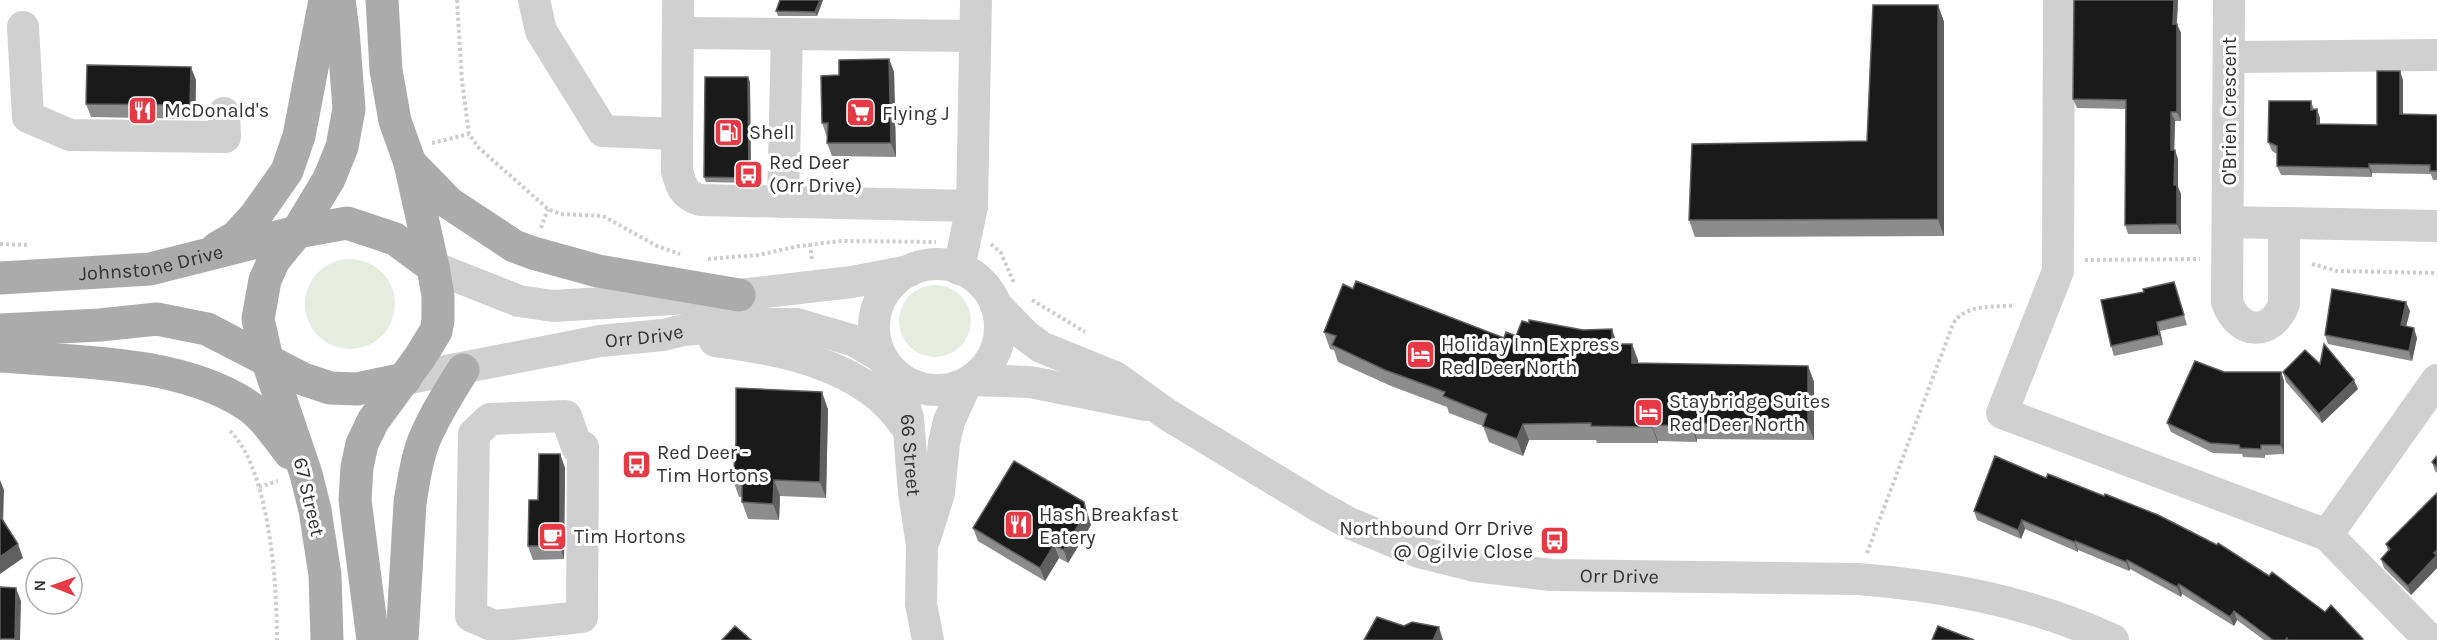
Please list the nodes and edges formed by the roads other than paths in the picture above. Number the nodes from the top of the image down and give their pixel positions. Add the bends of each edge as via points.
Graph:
1 (325, 0) edge
2 (339, 0) edge
3 (382, 0) edge
4 (534, 0) edge
5 (678, 0) edge
6 (976, 0) edge
7 (2059, 0) edge
8 (2229, 0) edge
9 (23, 27) dead end
10 (678, 33) junction
11 (787, 34) junction
12 (975, 36) junction
13 (2437, 55) edge
14 (2229, 57) junction
15 (224, 113) dead end
16 (677, 134) junction
17 (419, 154) junction
18 (783, 202) junction
19 (972, 206) junction
20 (2228, 222) junction
21 (2284, 223) junction
22 (2437, 226) edge
23 (297, 232) junction
24 (909, 256) junction
25 (200, 258) junction
26 (434, 267) junction
27 (959, 268) junction
28 (0, 278) edge
29 (739, 295) junction
30 (1007, 297) junction
31 (0, 330) edge
32 (663, 335) junction
33 (0, 356) edge
34 (267, 359) junction
35 (884, 362) junction
36 (463, 369) junction
37 (405, 380) junction
38 (2437, 380) edge
39 (969, 382) junction
40 (1158, 407) junction
41 (909, 432) junction
42 (580, 447) joint
43 (292, 478) junction
44 (2327, 535) junction
45 (922, 545) junction
46 (327, 640) edge
47 (373, 640) edge
48 (402, 640) edge
49 (928, 640) edge
50 (2113, 640) edge
51 (2430, 640) edge

1 - 25 main road via 299,136 287,171 236,237
2 - 23 main road via 349,109 342,147 329,179
3 - 17 main road via 386,70 395,121
4 - 16 street via 541,31 603,131
5 - 10 street
6 - 12 street
7 - 44 street via 2054,281 2002,413
8 - 14 street, O'Brien Crescent
9 - 15 street via 28,117 70,135 225,137
10 - 11 street
10 - 16 street
11 - 12 street
11 - 18 street
12 - 19 street
13 - 14 street
14 - 20 street, O'Brien Crescent
16 - 18 street via 677,171 681,188 689,196 700,200
17 - 26 main road
17 - 29 main road via 449,203 514,246 598,271
18 - 19 street
19 - 27 street
20 - 21 street
20 - 21 street, O'Brien Crescent via 2227,302 2234,318 2253,328 2272,323 2284,304
21 - 22 street
23 - 25 main road, Johnstone Drive
23 - 26 main road via 347,223 395,239
23 - 34 main road via 274,260 265,280 258,319
24 - 27 street
24 - 29 street, Orr Drive via 852,282
24 - 35 street via 881,298 874,317 874,337
25 - 28 main road, Johnstone Drive via 150,269
26 - 29 street, Orr Drive via 538,305
26 - 37 main road via 438,296 436,331
27 - 30 street via 987,290
30 - 39 street via 997,347 987,365
30 - 40 street, Orr Drive via 1025,335 1041,347 1114,376
31 - 34 main road via 157,319 207,329
32 - 35 street, Orr Drive via 756,324 797,324 855,341
32 - 36 street, Orr Drive via 600,341
32 - 41 street via 772,349 806,359 862,384 896,412
33 - 43 main road via 142,370 202,384 249,406 264,420
34 - 37 main road via 303,380 330,388 357,389
34 - 43 main road, 67 Street
35 - 39 street via 905,382 925,390 946,390
35 - 41 street, 66 Street via 902,396
36 - 37 street, Orr Drive
36 - 48 main road via 423,444 414,483
37 - 47 main road via 373,421 357,467 355,500
38 - 44 street
39 - 40 street, Orr Drive via 1030,382
39 - 45 street, 66 Street via 949,421 939,493
40 - 50 street, Orr Drive via 1348,523 1448,561 1551,575 1896,582 2005,601
41 - 45 street, 66 Street
42 - 42 street via 566,416 490,419 474,434 471,616 494,626 582,617
43 - 46 main road, 67 Street via 326,575
44 - 51 street
45 - 49 street, 66 Street via 921,604

